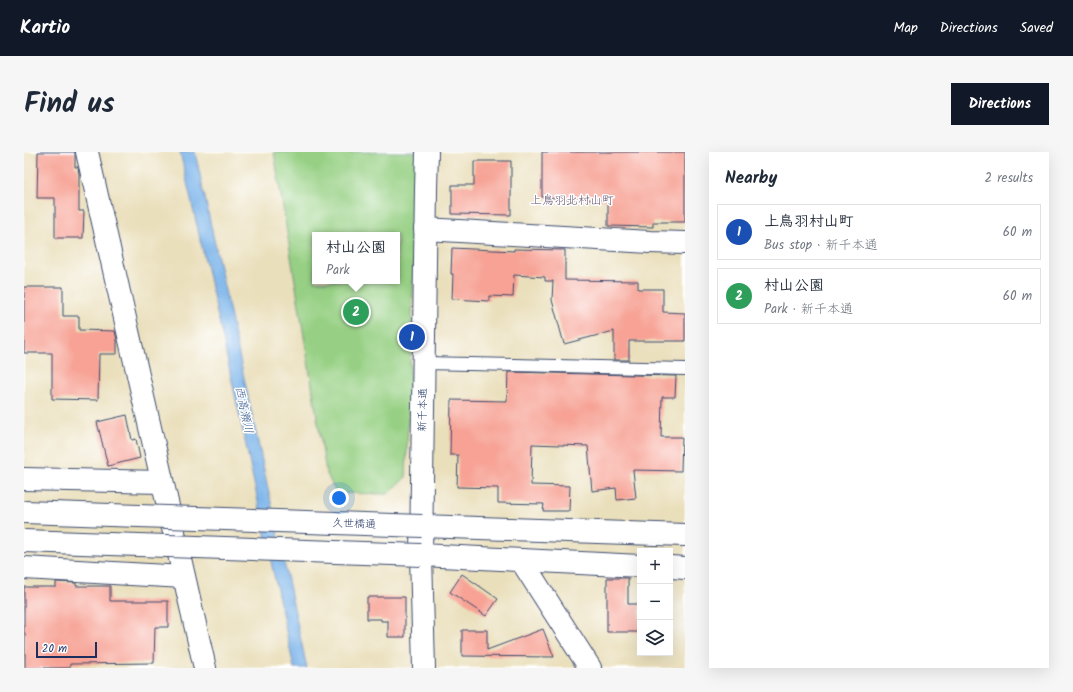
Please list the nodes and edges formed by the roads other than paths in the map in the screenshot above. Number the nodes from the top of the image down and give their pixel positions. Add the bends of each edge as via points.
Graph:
1 (87, 152) edge
2 (427, 152) edge
3 (425, 229) junction
4 (685, 243) edge
5 (424, 363) junction
6 (685, 369) edge
7 (24, 479) edge
8 (162, 482) junction
9 (24, 512) edge
10 (422, 526) junction
11 (685, 535) edge
12 (24, 541) edge
13 (421, 555) junction
14 (521, 560) junction
15 (637, 566) edge
16 (673, 567) edge
17 (24, 568) edge
18 (685, 568) edge
19 (184, 577) junction
20 (205, 668) edge
21 (424, 668) edge
22 (590, 668) edge

1 - 8 street
2 - 3 street, 新千本通
3 - 4 street
3 - 5 street, 新千本通
5 - 6 lane
5 - 10 street, 新千本通
7 - 8 street
8 - 19 street
9 - 10 street, 久世橋通, bridge
10 - 11 street, 久世橋通
10 - 13 street, 新千本通
12 - 13 street, bridge
13 - 14 street
13 - 21 street, 新千本通
14 - 15 street
14 - 22 street
16 - 18 street
17 - 19 street
19 - 20 street

